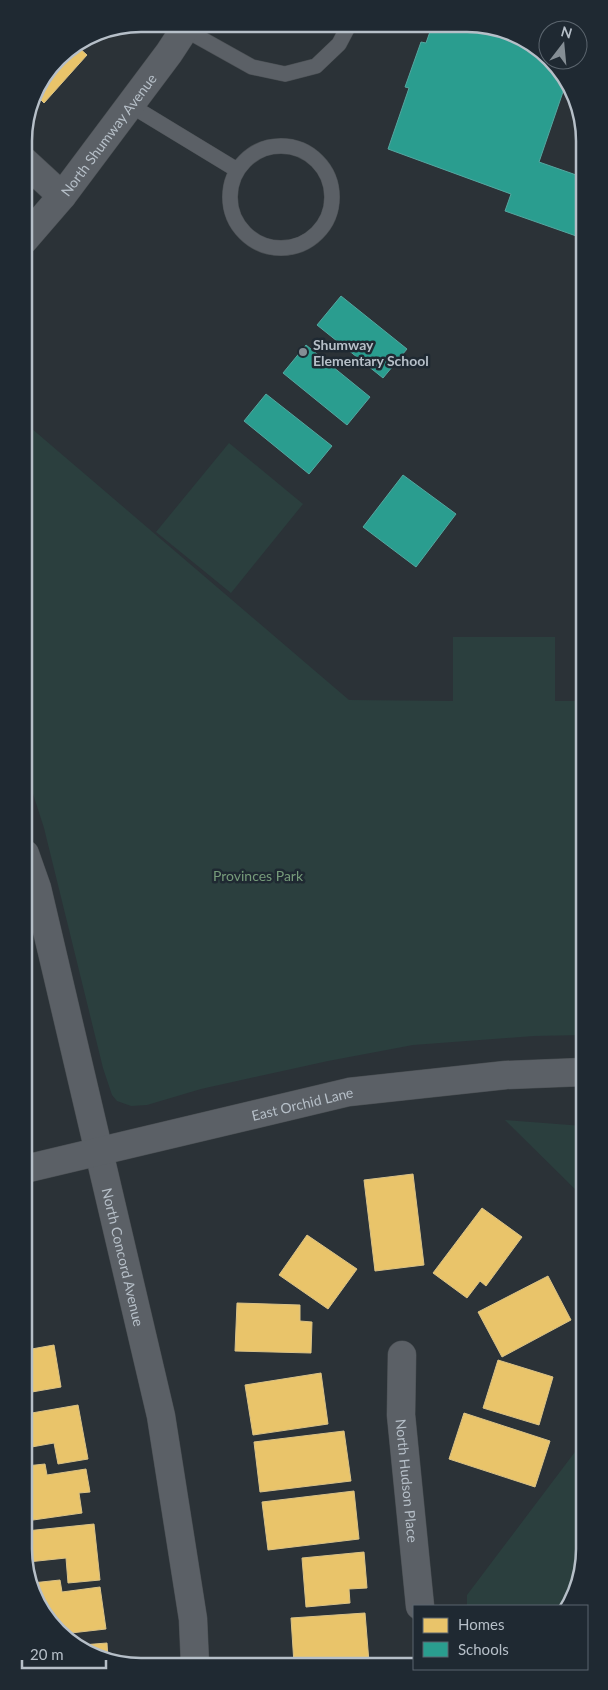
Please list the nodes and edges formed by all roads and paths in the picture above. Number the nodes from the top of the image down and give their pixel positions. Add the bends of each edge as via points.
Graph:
1 (345, 32) edge
2 (182, 33) edge
3 (196, 33) edge
4 (130, 105) junction
5 (33, 169) edge
6 (237, 170) junction
7 (62, 196) junction
8 (33, 230) edge
9 (32, 875) edge
10 (575, 1072) edge
11 (99, 1152) junction
12 (32, 1168) edge
13 (402, 1355) dead end
14 (420, 1605) edge
15 (195, 1658) edge

1 - 3 lane via 316,66 285,74 252,67
2 - 4 street, North Shumway Avenue
4 - 6 lane
4 - 7 street, North Shumway Avenue
5 - 7 street
6 - 6 lane via 230,189 231,208 238,226 253,240 270,247 288,248 306,242 320,230 330,214 332,192 325,171 310,155 290,146 268,147 250,156
7 - 8 street, North Shumway Avenue
9 - 11 street, North Concord Avenue
10 - 11 street, East Orchid Lane via 506,1075 349,1092
11 - 12 street, East Orchid Lane
11 - 15 street, North Concord Avenue via 161,1416 193,1619
13 - 14 street, North Hudson Place via 401,1415

